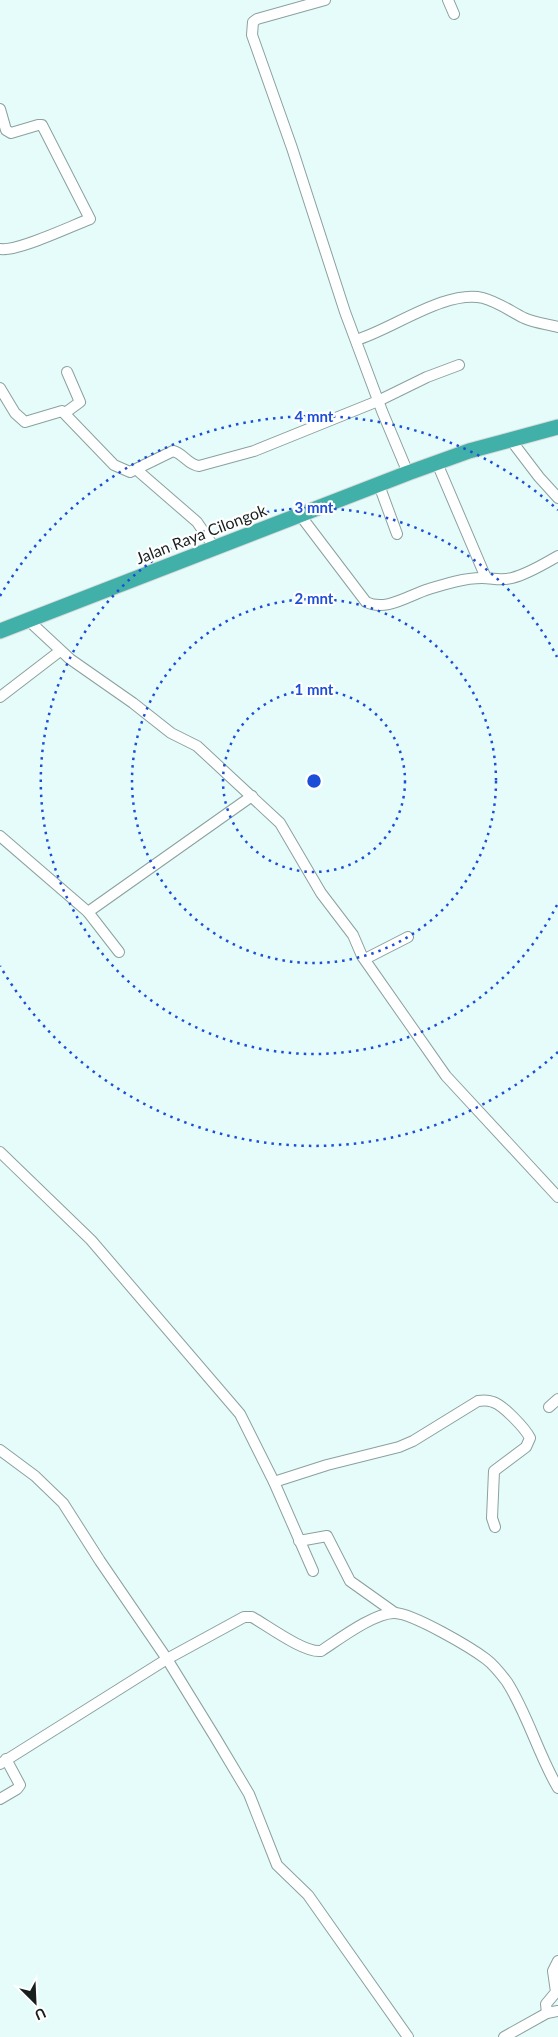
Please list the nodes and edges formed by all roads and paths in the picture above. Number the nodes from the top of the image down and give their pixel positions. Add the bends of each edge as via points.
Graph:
1 (325, 0) edge
2 (448, 0) edge
3 (454, 14) dead end
4 (0, 109) edge
5 (0, 249) edge
6 (558, 327) edge
7 (356, 340) junction
8 (459, 365) dead end
9 (67, 372) dead end
10 (0, 388) edge
11 (378, 401) junction
12 (65, 413) junction
13 (558, 427) edge
14 (510, 438) junction
15 (437, 463) junction
16 (137, 470) junction
17 (408, 473) junction
18 (379, 485) junction
19 (558, 498) edge
20 (300, 515) junction
21 (397, 534) dead end
22 (214, 547) junction
23 (558, 556) edge
24 (486, 578) junction
25 (28, 620) junction
26 (0, 631) edge
27 (60, 651) junction
28 (0, 697) edge
29 (252, 796) junction
30 (0, 836) edge
31 (88, 912) junction
32 (408, 937) dead end
33 (119, 952) dead end
34 (364, 959) junction
35 (0, 1152) edge
36 (558, 1197) edge
37 (558, 1399) edge
38 (549, 1407) dead end
39 (0, 1450) edge
40 (274, 1482) junction
41 (495, 1527) dead end
42 (299, 1541) junction
43 (313, 1571) dead end
44 (395, 1613) junction
45 (167, 1659) junction
46 (3, 1761) edge
47 (558, 1788) edge
48 (0, 1799) edge
49 (558, 1961) edge
50 (558, 2011) edge
51 (547, 2013) junction
52 (408, 2037) edge
53 (504, 2037) edge

1 - 7 street via 257,19 253,22 252,35
2 - 3 street
4 - 5 street via 6,130 11,133 42,125 90,219 21,246
6 - 7 street via 525,318 496,302 468,297 410,314
7 - 11 street
8 - 11 street
9 - 12 street via 80,402
10 - 12 street via 15,413 25,422 59,410
11 - 16 street via 254,451 199,466 173,452
11 - 17 street
12 - 16 street via 114,465 130,472
13 - 14 highway, Jalan Raya Cilongok
14 - 15 highway, Jalan Raya Cilongok
14 - 19 street
15 - 17 highway, Jalan Raya Cilongok
15 - 24 street
16 - 22 street via 197,522
17 - 18 highway, Jalan Raya Cilongok
18 - 20 highway, Jalan Raya Cilongok
18 - 21 street
20 - 22 highway, Jalan Raya Cilongok
20 - 24 street via 366,602 374,606 451,583
22 - 25 highway, Jalan Raya Cilongok
23 - 24 street via 512,578
25 - 26 highway, Jalan Raya Cilongok
25 - 27 street
27 - 28 street
27 - 29 street via 171,733 197,746
29 - 31 street
29 - 34 street via 280,823 321,893 353,935
30 - 31 street
31 - 33 street
32 - 34 street
34 - 36 street via 446,1076
35 - 40 street via 91,1240 226,1396 240,1414
37 - 38 street
39 - 45 street via 35,1476 63,1503
40 - 41 street via 399,1447 485,1400 496,1403 530,1438 526,1447 494,1471 492,1518
40 - 42 street
42 - 43 street
42 - 44 street via 327,1536 350,1581
44 - 45 street via 355,1628 321,1651 304,1647 252,1617 244,1617
44 - 47 street via 444,1633 499,1672 519,1705
45 - 46 street
45 - 52 street via 249,1794 277,1865 308,1895
46 - 48 street via 20,1785
49 - 51 street via 553,1971 556,1992 546,2004
50 - 51 street
51 - 53 street

